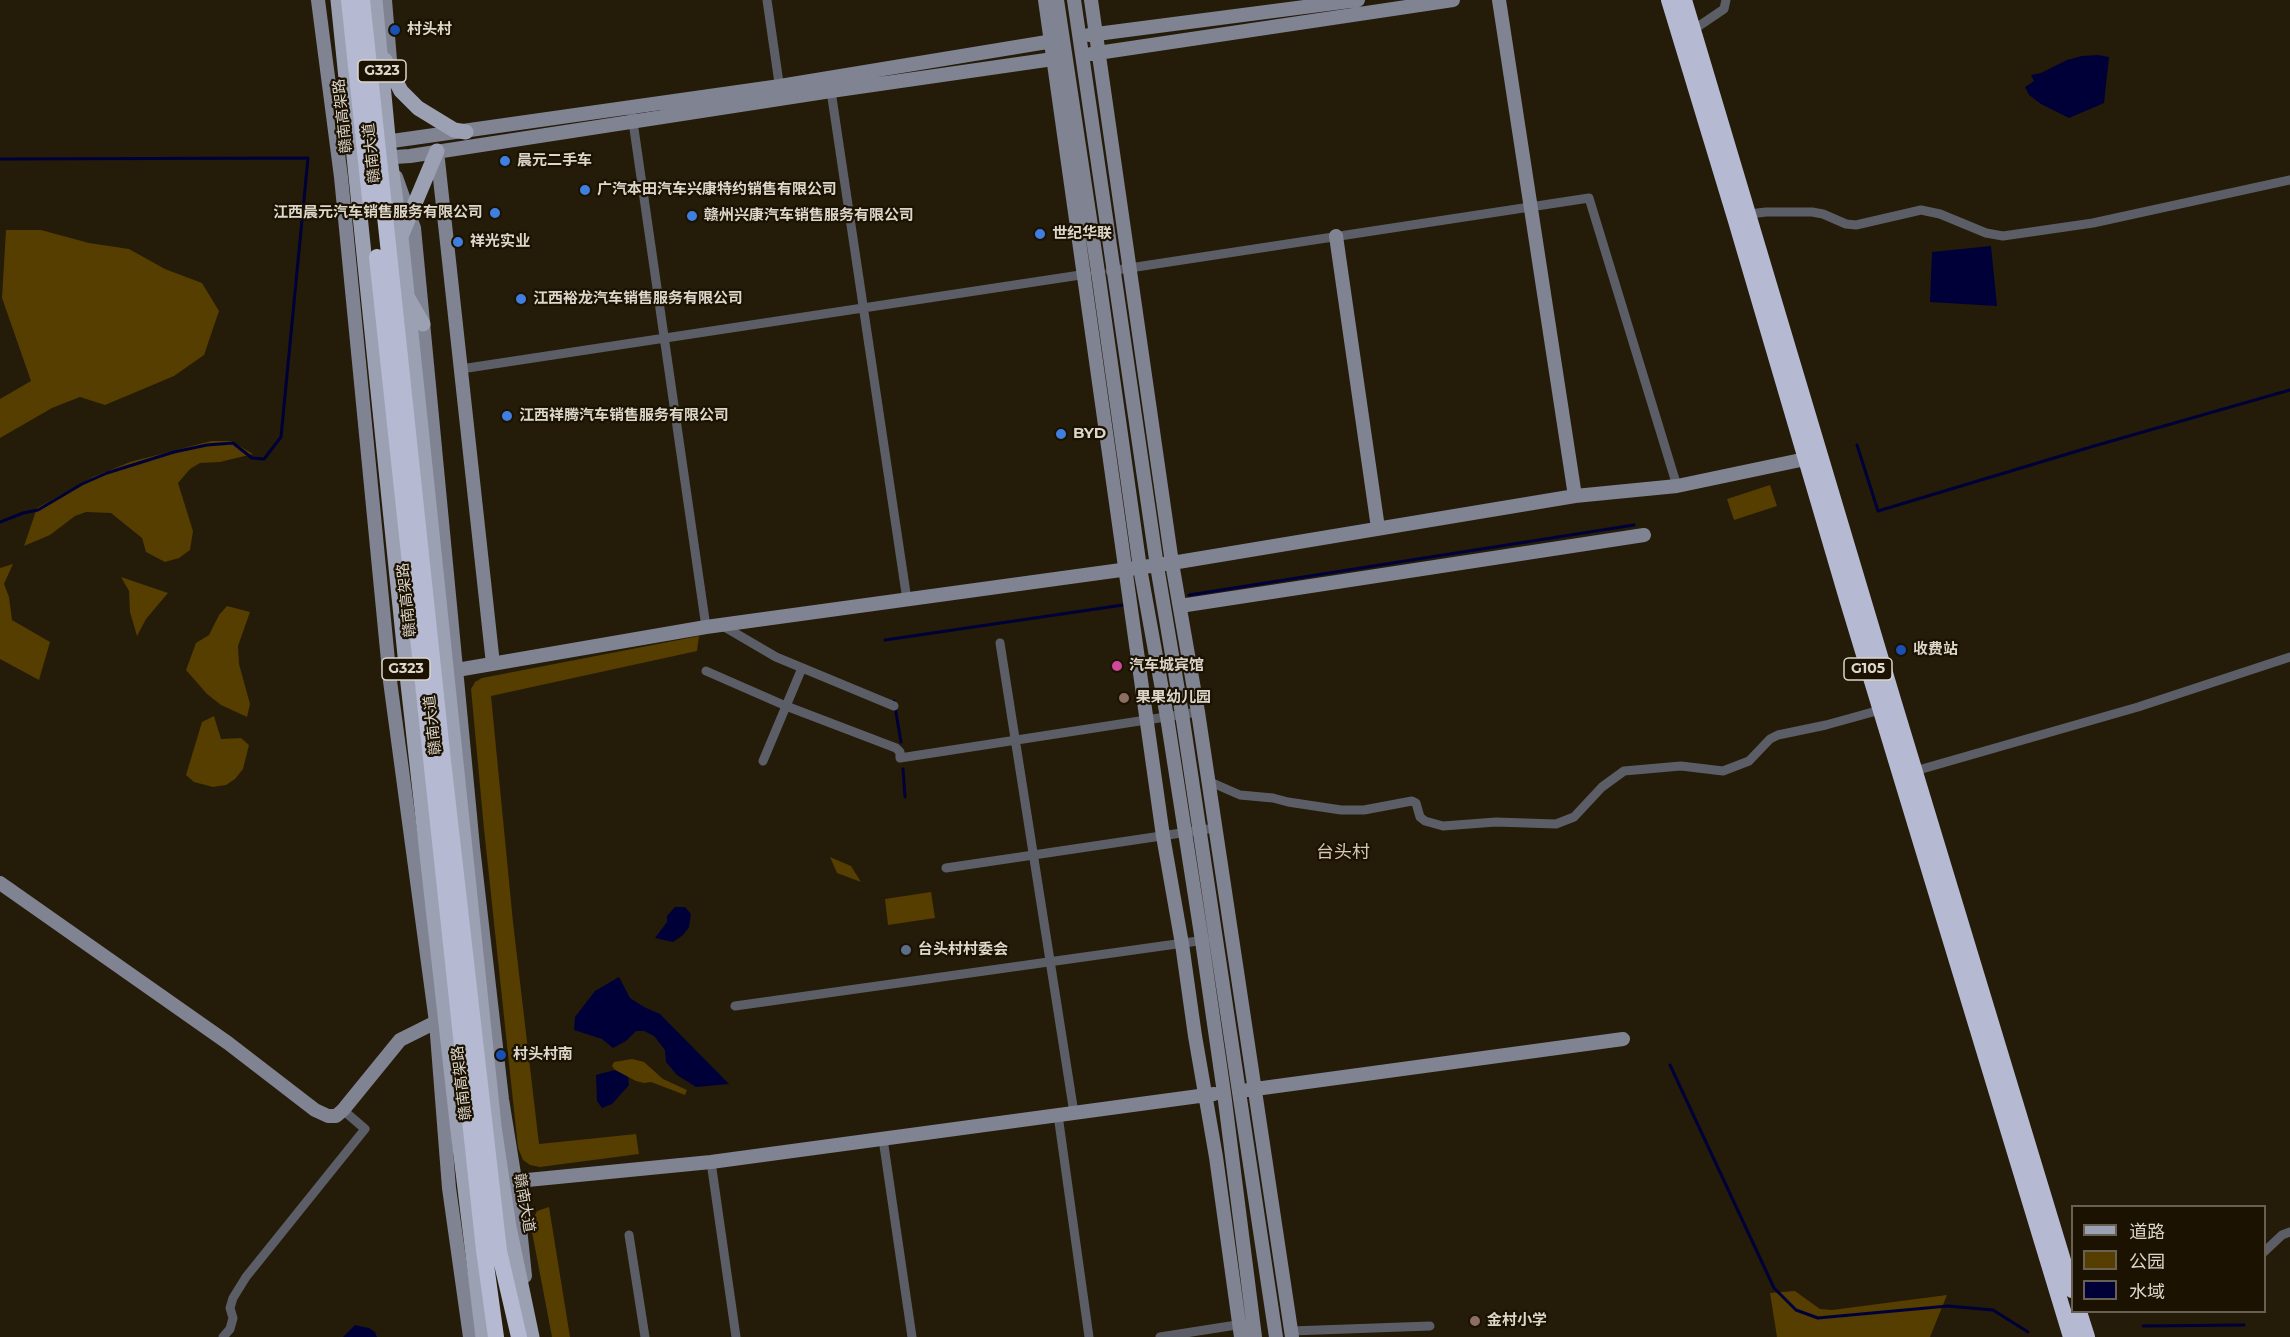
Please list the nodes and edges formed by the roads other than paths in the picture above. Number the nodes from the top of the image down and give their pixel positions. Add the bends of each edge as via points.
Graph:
1 (318, 0) edge
2 (338, 0) edge
3 (349, 0) edge
4 (362, 0) edge
5 (375, 0) edge
6 (385, 0) edge
7 (767, 0) edge
8 (1045, 0) edge
9 (1057, 0) edge
10 (1074, 0) edge
11 (1091, 0) edge
12 (1358, 0) edge
13 (1453, 0) edge
14 (1499, 0) edge
15 (1669, 0) edge
16 (1684, 0) edge
17 (1726, 0) edge
18 (1693, 30) junction
19 (379, 34) junction
20 (1096, 34) junction
21 (1080, 37) junction
22 (1056, 40) junction
23 (1099, 53) junction
24 (1083, 55) junction
25 (1059, 58) junction
26 (391, 74) junction
27 (831, 91) junction
28 (781, 92) junction
29 (632, 115) junction
30 (466, 132) junction
31 (336, 146) junction
32 (389, 150) junction
33 (353, 152) junction
34 (437, 152) junction
35 (338, 160) junction
36 (2290, 180) edge
37 (1531, 207) junction
38 (410, 213) junction
39 (1749, 214) junction
40 (1336, 236) junction
41 (401, 237) junction
42 (1129, 268) junction
43 (1114, 270) junction
44 (1091, 273) junction
45 (405, 293) junction
46 (863, 308) junction
47 (423, 324) junction
48 (664, 338) junction
49 (461, 369) junction
50 (1813, 457) junction
51 (1677, 486) junction
52 (1575, 496) junction
53 (1378, 528) junction
54 (1644, 535) dead end
55 (1173, 563) junction
56 (1157, 566) junction
57 (1140, 568) junction
58 (1125, 569) junction
59 (907, 600) junction
60 (1180, 606) junction
61 (723, 626) junction
62 (705, 627) junction
63 (1000, 643) dead end
64 (2290, 657) edge
65 (493, 664) junction
66 (802, 668) junction
67 (457, 670) junction
68 (706, 671) dead end
69 (786, 706) junction
70 (894, 706) dead end
71 (1880, 710) junction
72 (1198, 712) junction
73 (1182, 714) junction
74 (1167, 717) junction
75 (1147, 720) junction
76 (1015, 740) junction
77 (763, 761) dead end
78 (1915, 771) junction
79 (1208, 781) junction
80 (1215, 828) junction
81 (1199, 831) junction
82 (1184, 833) junction
83 (1163, 836) junction
84 (1033, 855) junction
85 (946, 868) dead end
86 (0, 883) edge
87 (1231, 937) junction
88 (1208, 940) junction
89 (1182, 944) junction
90 (1050, 962) junction
91 (735, 1006) dead end
92 (436, 1022) junction
93 (1623, 1039) dead end
94 (1254, 1089) junction
95 (1231, 1092) junction
96 (1205, 1095) junction
97 (343, 1110) junction
98 (1074, 1113) junction
99 (1058, 1115) junction
100 (494, 1126) junction
101 (458, 1131) junction
102 (883, 1138) junction
103 (711, 1162) junction
104 (508, 1182) junction
105 (457, 1188) junction
106 (509, 1227) junction
107 (469, 1231) junction
108 (2290, 1232) edge
109 (629, 1235) dead end
110 (491, 1250) junction
111 (2266, 1251) edge
112 (2071, 1283) edge
113 (2071, 1309) edge
114 (2072, 1313) edge
115 (2073, 1313) edge
116 (1430, 1326) dead end
117 (1244, 1328) edge
118 (1291, 1334) edge
119 (223, 1337) edge
120 (470, 1337) edge
121 (483, 1337) edge
122 (496, 1337) edge
123 (519, 1337) edge
124 (532, 1337) edge
125 (539, 1337) edge
126 (645, 1337) edge
127 (736, 1337) edge
128 (912, 1337) edge
129 (1089, 1337) edge
130 (1160, 1337) edge
131 (1255, 1337) edge
132 (1276, 1337) edge
133 (2071, 1337) edge
134 (2087, 1337) edge

1 - 31 street
2 - 33 main road, 赣南大道 / G323
3 - 110 highway, 赣南高架路, bridge
4 - 110 highway, 赣南高架路, bridge
5 - 19 main road, 赣南大道 / G323
6 - 26 street
7 - 28 street
8 - 22 street
9 - 22 street
10 - 21 street
11 - 20 street
12 - 20 street
13 - 23 street
14 - 37 street
15 - 50 highway, G105
16 - 18 highway, G105
17 - 18 street via 1724,9
18 - 39 highway, G105
19 - 26 main road
19 - 32 main road, 赣南大道 / G323
20 - 21 street
20 - 23 street
21 - 22 street
21 - 24 street
22 - 25 street
22 - 28 street
23 - 24 street
23 - 42 street
24 - 25 street
24 - 43 street
25 - 27 street
25 - 44 street
26 - 30 main road via 418,108 454,130
26 - 32 street
27 - 28 street
27 - 46 street
28 - 29 street
29 - 30 street
29 - 34 street
29 - 48 street
30 - 32 street
31 - 33 street
31 - 35 street
32 - 33 street
32 - 34 street
32 - 38 street
32 - 41 main road, 赣南大道 / G323
33 - 35 street
33 - 101 main road, 赣南大道 / G323
34 - 38 main road
34 - 49 street
35 - 92 street via 390,681
36 - 39 street via 2093,224 2003,236 1921,210 1856,225 1812,212
37 - 40 street
37 - 51 street via 1589,198
37 - 52 street
38 - 41 main road
38 - 47 street
39 - 50 highway, G105
40 - 42 street
40 - 53 street
41 - 45 main road, 赣南大道 / G323
42 - 43 street
42 - 55 street
43 - 44 street
43 - 56 street
44 - 46 street
44 - 57 street
44 - 58 street
45 - 47 main road
45 - 100 main road, 赣南大道 / G323
46 - 48 street
46 - 59 street
47 - 67 street
48 - 49 street
48 - 62 street
49 - 65 street
50 - 51 street
50 - 71 highway, G105
50 - 78 highway, G105
51 - 52 street
52 - 53 street
53 - 55 street
54 - 60 street
55 - 56 street
55 - 60 street
56 - 57 street
56 - 73 street
57 - 58 street
57 - 74 street
58 - 59 street
58 - 75 street
59 - 61 street
60 - 72 street
61 - 62 street
61 - 66 street
62 - 65 street
63 - 76 street
64 - 78 street via 2138,707
65 - 67 street
66 - 69 street
66 - 70 street
67 - 104 street
68 - 69 street
69 - 76 street via 896,748 900,758
69 - 77 street
71 - 79 street via 1778,735 1749,761 1723,771 1681,766 1624,771 1602,787 1574,817 1556,824 1496,822 1443,826 1420,817 1412,801 1341,810 1240,795
71 - 113 highway, G105
72 - 73 street
72 - 79 street
73 - 74 street
73 - 81 street
74 - 75 street
74 - 82 street
75 - 76 street
75 - 83 street
76 - 84 street
78 - 112 highway, G105
79 - 80 street
80 - 81 street
80 - 87 street
81 - 82 street
81 - 88 street
82 - 83 street
82 - 88 street
83 - 84 street
83 - 89 street
84 - 85 street
84 - 90 street
86 - 97 street via 210,1030 315,1110 336,1116
87 - 88 street
87 - 94 street
88 - 89 street
88 - 95 street
89 - 90 street
89 - 96 street
90 - 91 street
90 - 98 street
92 - 97 street via 400,1040
92 - 105 street
93 - 94 street
94 - 95 street
94 - 118 street
95 - 96 street
95 - 117 street
95 - 132 street
96 - 98 street
96 - 117 street
97 - 119 street via 365,1129 246,1276 233,1298 233,1318
98 - 99 street
99 - 102 street
99 - 129 street
100 - 101 main road
100 - 104 main road, 赣南大道 / G323
101 - 105 main road, 赣南大道 / G323
102 - 103 street
102 - 128 street
103 - 104 street
103 - 127 street
104 - 105 street
104 - 106 main road, 赣南大道 / G323
104 - 125 street
105 - 107 main road, 赣南大道 / G323
105 - 120 street
106 - 107 main road
106 - 124 main road, 赣南大道 / G323
107 - 121 main road, 赣南大道 / G323
108 - 111 street
109 - 126 street
110 - 122 highway, 赣南高架路
110 - 123 highway, 赣南高架路
114 - 133 highway, G105
115 - 134 highway, G105
116 - 118 street
117 - 130 street
117 - 131 street

